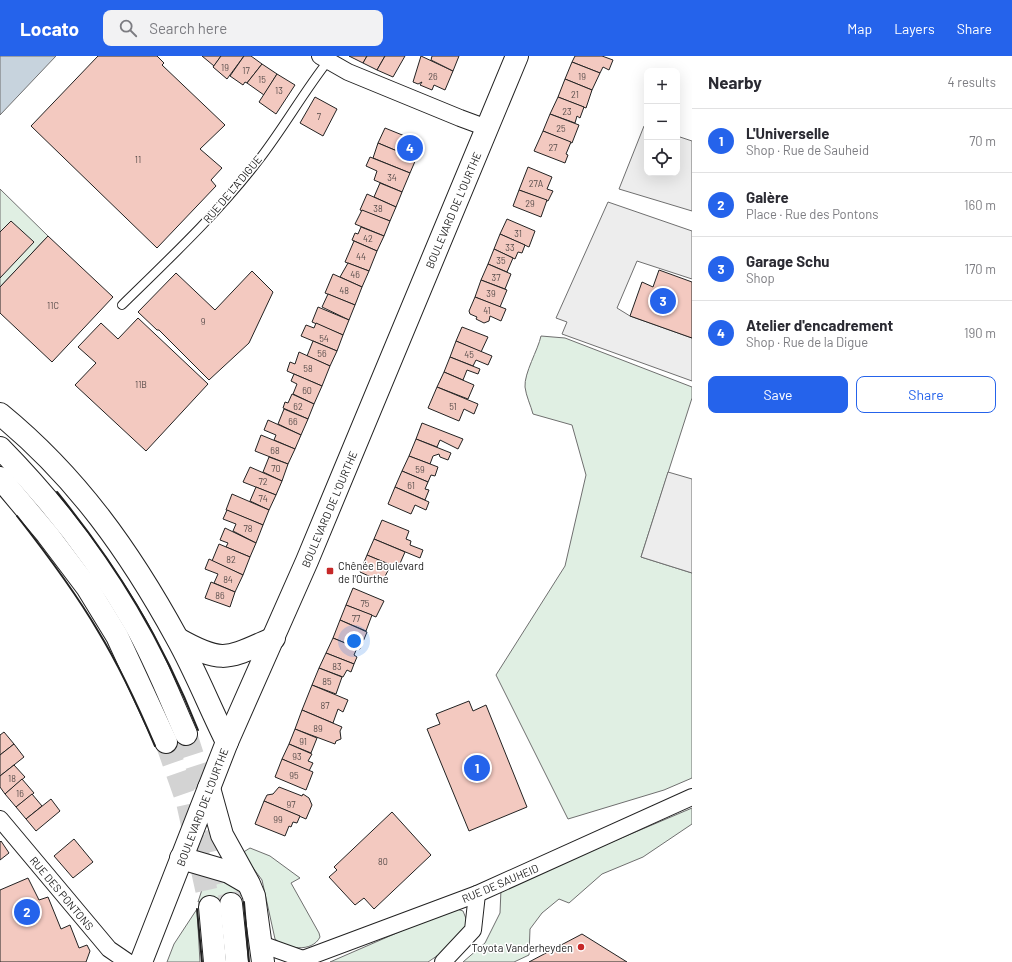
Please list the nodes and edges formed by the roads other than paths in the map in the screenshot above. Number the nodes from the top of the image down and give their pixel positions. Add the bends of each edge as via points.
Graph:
1 (517, 56) edge
2 (324, 58) edge
3 (487, 128) junction
4 (122, 305) dead end
5 (0, 414) edge
6 (0, 448) edge
7 (0, 478) edge
8 (274, 638) junction
9 (178, 639) junction
10 (186, 734) tunnel mouth
11 (166, 742) tunnel mouth
12 (227, 742) junction
13 (209, 788) junction
14 (692, 797) edge
15 (0, 819) edge
16 (182, 858) junction
17 (249, 884) junction
18 (477, 894) junction
19 (231, 904) tunnel mouth
20 (210, 907) tunnel mouth
21 (262, 953) edge
22 (302, 961) edge
23 (128, 962) edge
24 (141, 962) edge
25 (215, 962) edge
26 (237, 962) edge
27 (443, 962) edge

1 - 3 main road, BOULEVARD DE L'OURTHE
2 - 3 street, RUE DE LA DIGUE via 355,75
2 - 4 lane, RUE DE LA DIGUE via 258,161 200,227
3 - 8 main road, BOULEVARD DE L'OURTHE
5 - 9 main road via 32,440 79,489 126,551
6 - 10 main road via 63,518 103,572 136,625
7 - 11 main road via 47,534 86,587 117,636
8 - 9 main road via 232,656 213,656 198,651
8 - 12 main road, BOULEVARD DE L'OURTHE
9 - 12 main road
12 - 13 main road, BOULEVARD DE L'OURTHE
13 - 16 main road, BOULEVARD DE L'OURTHE
13 - 17 main road via 222,835
14 - 18 street, RUE DE SAUHEID
15 - 23 street, RUE DES PONTONS via 109,949
16 - 17 main road via 229,872
16 - 24 main road, BOULEVARD DE L'OURTHE
17 - 21 main road via 254,896
18 - 22 street, RUE DE SAUHEID
18 - 27 street via 473,930
19 - 26 main road
20 - 25 main road
21 - 22 street, RUE DE SAUHEID

